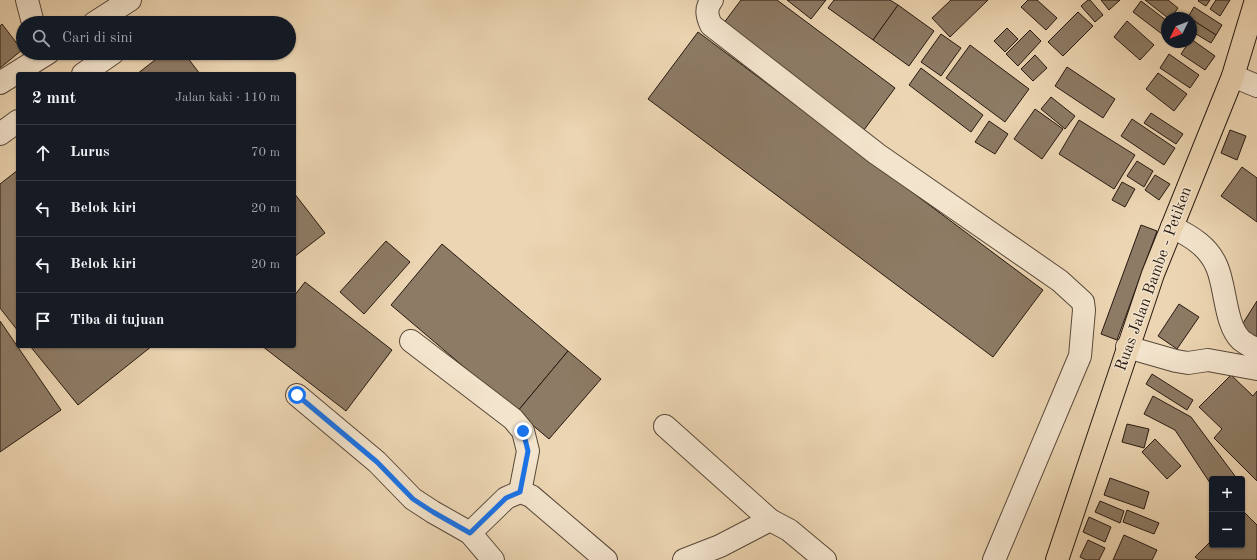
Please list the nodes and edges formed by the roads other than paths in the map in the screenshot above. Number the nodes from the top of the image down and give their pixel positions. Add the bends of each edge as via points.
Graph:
1 (27, 0) edge
2 (130, 0) edge
3 (712, 0) edge
4 (1256, 0) edge
5 (31, 16) edge
6 (105, 16) edge
7 (37, 60) edge
8 (103, 60) edge
9 (18, 72) edge
10 (87, 72) edge
11 (16, 73) edge
12 (1233, 76) junction
13 (0, 83) edge
14 (1257, 86) edge
15 (16, 122) edge
16 (0, 134) edge
17 (1172, 227) junction
18 (411, 341) dead end
19 (1127, 347) junction
20 (1257, 350) edge
21 (1257, 369) edge
22 (297, 395) dead end
23 (665, 426) dead end
24 (520, 492) junction
25 (770, 520) junction
26 (470, 533) junction
27 (493, 560) edge
28 (606, 560) edge
29 (684, 560) edge
30 (825, 560) edge
31 (994, 560) edge
32 (1057, 560) edge

1 - 5 street
2 - 6 street
3 - 31 street via 707,6 707,17 711,25 877,154 1060,281 1083,302 1080,356
4 - 12 main road, Ruas Jalan Bambe - Petiken
7 - 9 street
8 - 10 street
11 - 13 street
12 - 14 street
12 - 17 main road, Ruas Jalan Bambe - Petiken
15 - 16 street
17 - 19 main road, Ruas Jalan Bambe - Petiken
17 - 20 street via 1191,236 1206,250 1217,267 1234,330 1241,340
18 - 24 street via 513,419 523,431 528,451
19 - 21 street via 1176,361 1188,363 1208,360
19 - 32 main road, Ruas Jalan Bambe - Petiken
22 - 26 street via 377,462 413,499
23 - 25 street
24 - 26 street via 506,498
24 - 28 street via 531,496
25 - 29 street via 720,546
25 - 30 street via 788,530
26 - 27 street

